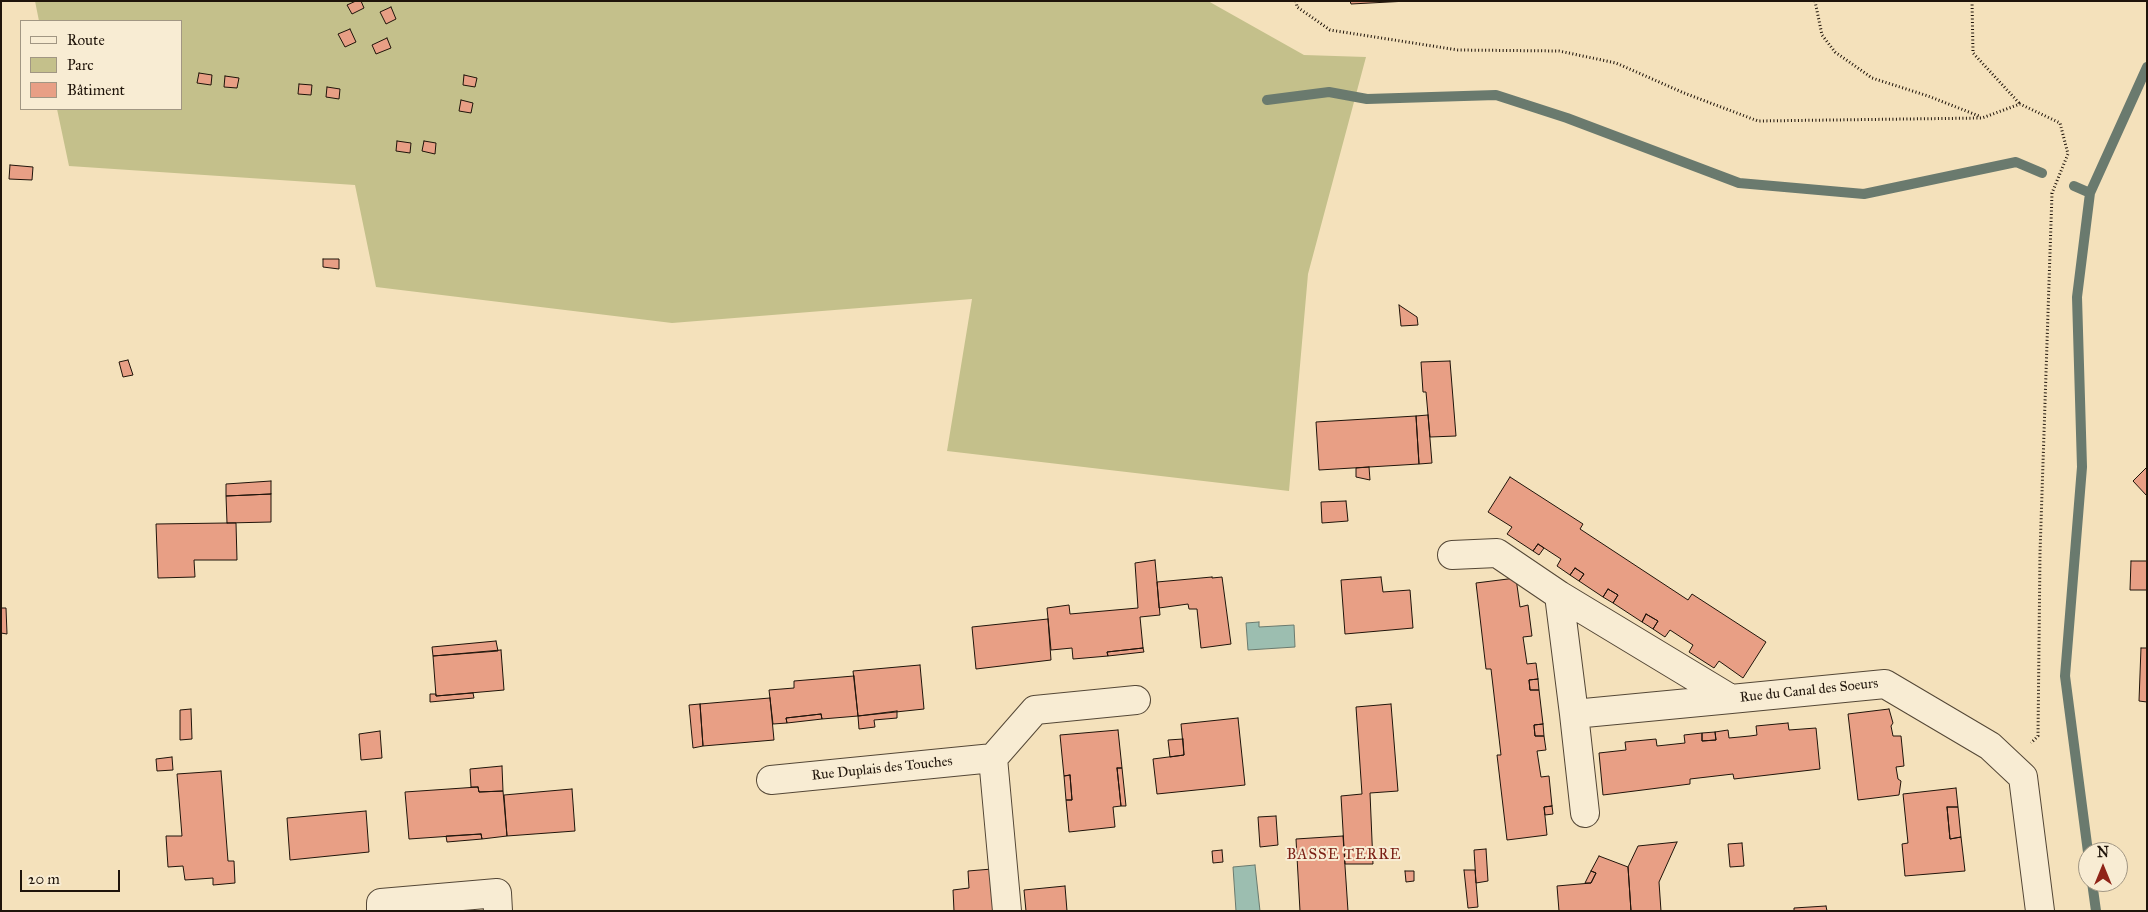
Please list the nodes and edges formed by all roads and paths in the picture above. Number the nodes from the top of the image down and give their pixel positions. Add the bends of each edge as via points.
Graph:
1 (1296, 1) edge
2 (1814, 1) edge
3 (1972, 1) edge
4 (2020, 104) junction
5 (1982, 118) junction
6 (1452, 555) dead end
7 (1558, 596) junction
8 (1731, 699) junction
9 (1136, 700) dead end
10 (1574, 714) junction
11 (993, 758) junction
12 (2009, 764) junction
13 (771, 780) dead end
14 (1585, 813) dead end
15 (381, 911) edge
16 (498, 911) edge
17 (1006, 911) edge
18 (2040, 911) edge

1 - 5 path via 1297,7 1330,30 1458,50 1559,51 1616,63 1758,122
2 - 5 path via 1822,35 1835,52 1872,78
3 - 4 path via 1973,53
4 - 5 path
4 - 12 path via 2060,123 2068,154 2052,192 2040,553 2038,736
6 - 7 street, Rue du Canal des Soeurs via 1497,553
7 - 8 street, Rue du Canal des Soeurs
7 - 10 street
8 - 10 street, Rue du Canal des Soeurs
8 - 12 street, Rue du Canal des Soeurs via 1885,684 1990,746
9 - 11 street via 1035,710
10 - 14 street
11 - 13 street, Rue Duplais des Touches
11 - 17 street
12 - 18 street, Rue du Canal des Soeurs via 2023,777
15 - 16 street via 381,903 497,894

